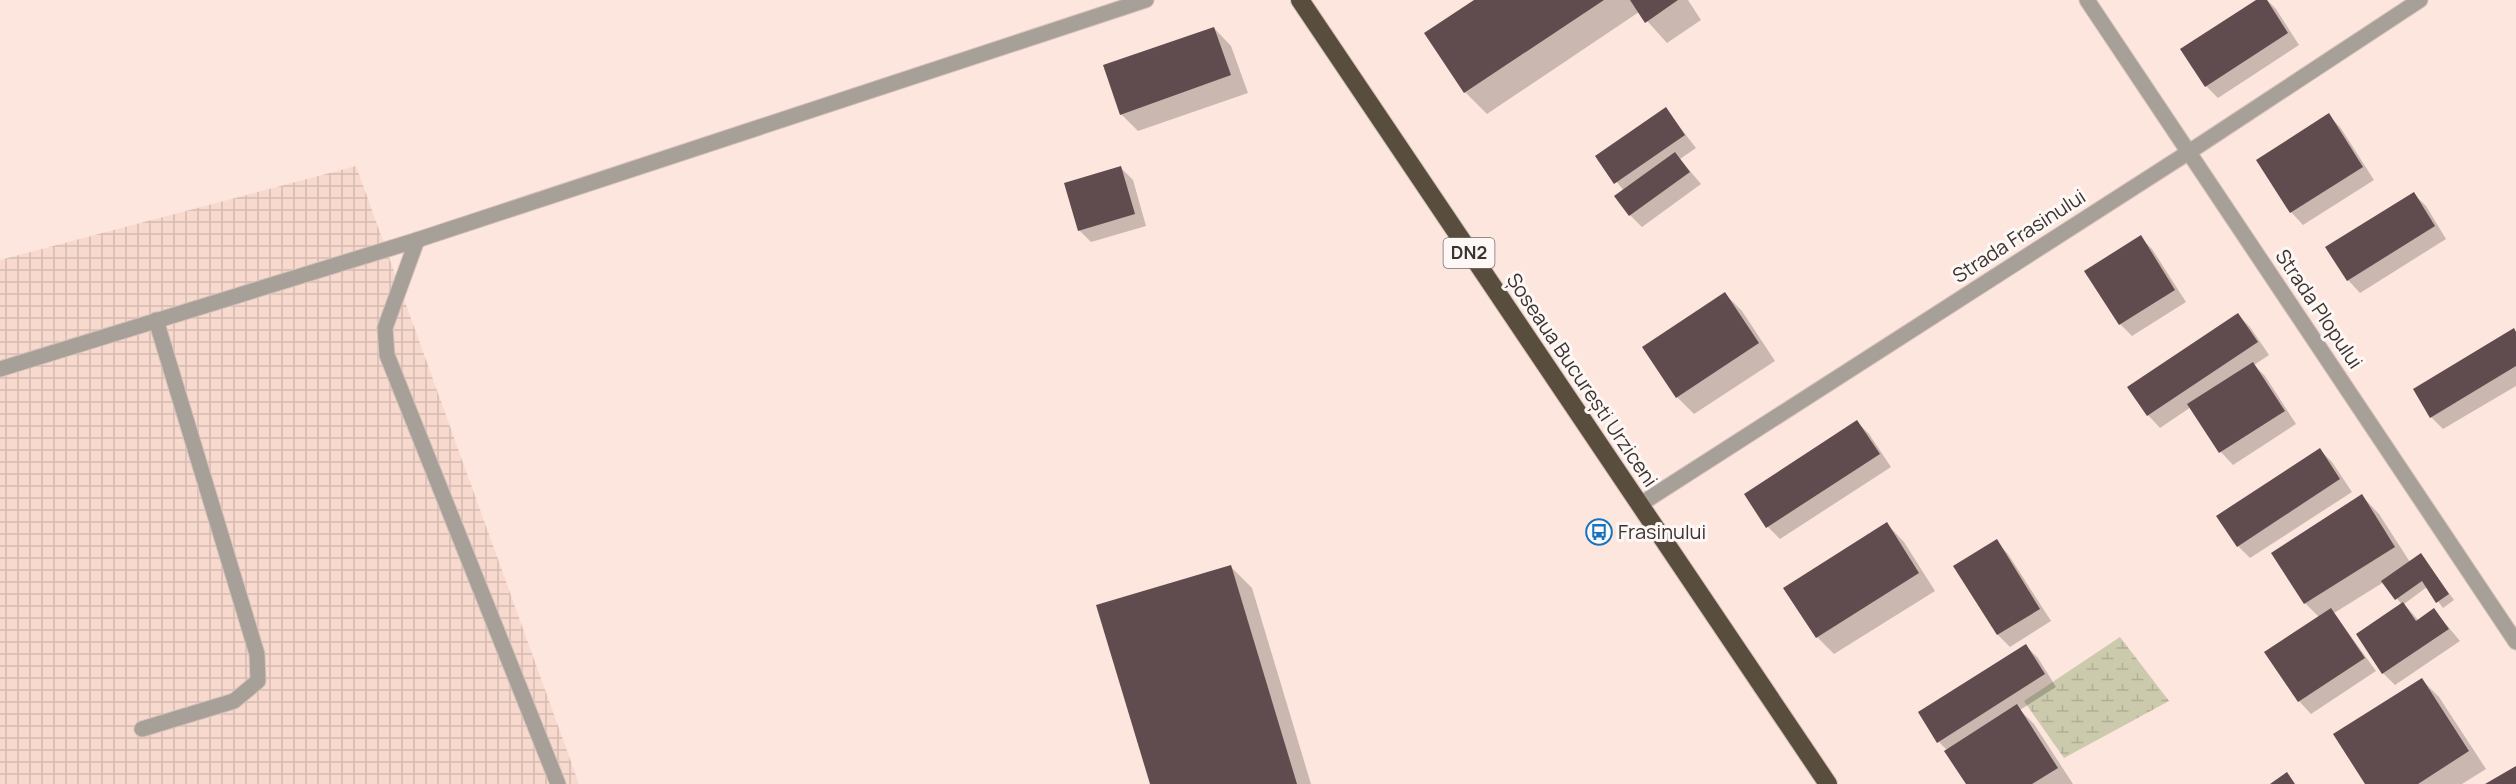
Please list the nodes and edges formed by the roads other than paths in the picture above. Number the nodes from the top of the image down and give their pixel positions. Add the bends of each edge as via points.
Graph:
1 (1146, 0) edge
2 (1300, 0) edge
3 (2086, 0) edge
4 (2420, 0) edge
5 (2189, 152) junction
6 (417, 240) junction
7 (156, 320) junction
8 (0, 369) edge
9 (1639, 505) junction
10 (2516, 642) edge
11 (142, 729) dead end
12 (558, 784) edge
13 (1828, 784) edge

1 - 6 street
2 - 9 highway, Șoseaua București Urziceni / DN2
3 - 5 street, Strada Plopului
4 - 5 street, Strada Frasinului
5 - 9 street, Strada Frasinului
5 - 10 street, Strada Plopului
6 - 7 street
6 - 12 street via 386,328 387,355
7 - 8 street
7 - 11 street via 257,654 258,681 234,701
9 - 13 highway, Șoseaua București Urziceni / DN2

